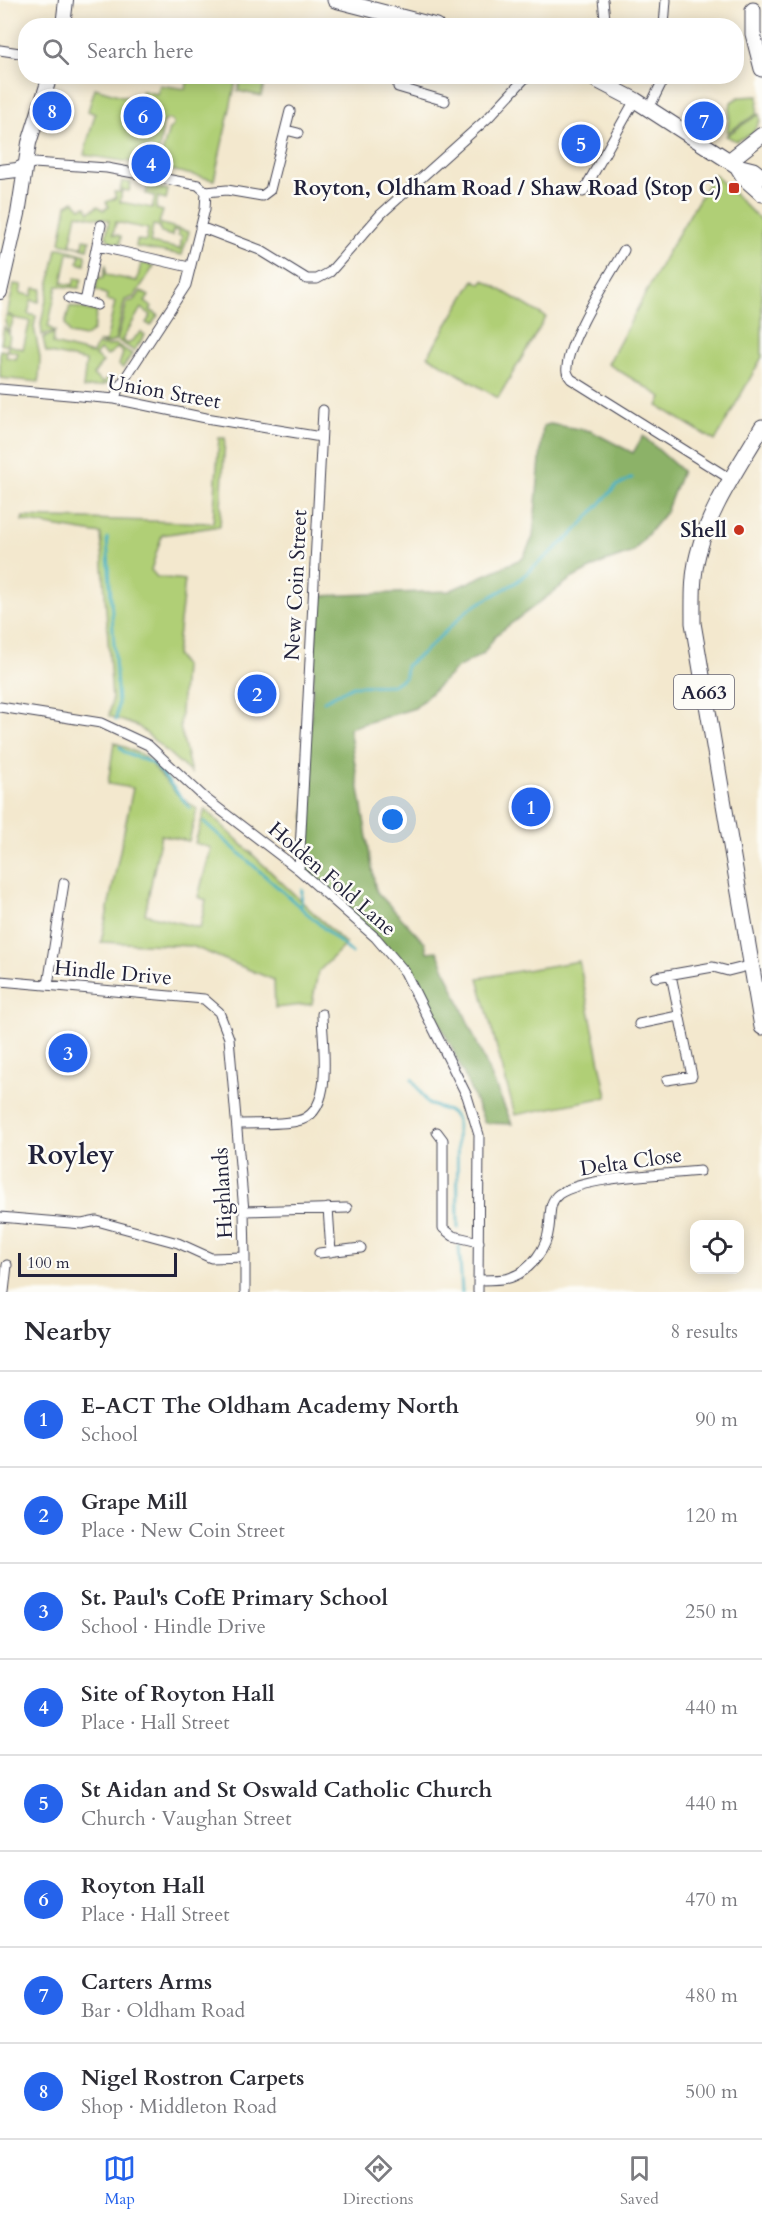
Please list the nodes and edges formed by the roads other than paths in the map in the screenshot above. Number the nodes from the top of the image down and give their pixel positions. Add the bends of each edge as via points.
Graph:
1 (66, 0) edge
2 (335, 0) edge
3 (603, 0) edge
4 (666, 0) edge
5 (757, 10) edge
6 (65, 18) edge
7 (398, 18) edge
8 (605, 18) edge
9 (665, 18) edge
10 (0, 51) edge
11 (18, 53) edge
12 (762, 69) edge
13 (47, 84) edge
14 (399, 84) edge
15 (520, 84) edge
16 (604, 84) edge
17 (661, 84) edge
18 (635, 100) junction
19 (445, 101) dead end
20 (649, 108) junction
21 (290, 111) dead end
22 (286, 130) junction
23 (298, 132) dead end
24 (762, 135) edge
25 (733, 164) junction
26 (25, 166) junction
27 (0, 172) edge
28 (762, 177) edge
29 (206, 192) junction
30 (583, 192) dead end
31 (762, 194) edge
32 (101, 225) dead end
33 (200, 227) junction
34 (97, 246) junction
35 (624, 250) dead end
36 (189, 267) junction
37 (0, 292) edge
38 (69, 298) dead end
39 (85, 302) junction
40 (98, 305) dead end
41 (0, 388) edge
42 (115, 399) junction
43 (323, 410) dead end
44 (762, 427) edge
45 (321, 437) junction
46 (732, 480) junction
47 (0, 707) edge
48 (299, 870) junction
49 (64, 883) dead end
50 (752, 965) junction
51 (671, 975) junction
52 (656, 977) dead end
53 (0, 981) edge
54 (48, 985) junction
55 (219, 1012) joint
56 (322, 1014) dead end
57 (678, 1016) junction
58 (639, 1024) dead end
59 (762, 1028) edge
60 (667, 1080) dead end
61 (237, 1124) junction
62 (437, 1132) dead end
63 (700, 1170) dead end
64 (328, 1208) junction
65 (347, 1208) dead end
66 (244, 1211) junction
67 (0, 1217) edge
68 (479, 1242) junction
69 (361, 1248) dead end
70 (332, 1252) junction
71 (319, 1253) dead end
72 (245, 1257) junction
73 (7, 1265) dead end
74 (480, 1280) junction
75 (4, 1292) edge
76 (245, 1292) edge
77 (478, 1292) edge

1 - 6 main road
2 - 7 main road
3 - 8 street
4 - 9 street
5 - 12 main road via 753,34
10 - 11 street
13 - 26 main road
14 - 19 street via 398,87
15 - 33 street via 488,118 381,214 330,272 317,279 307,279 260,250
16 - 18 main road
17 - 20 street
18 - 20 main road
18 - 30 street
20 - 25 main road
21 - 22 street
22 - 23 street
22 - 29 street via 274,183 266,193 257,196 227,190
24 - 25 main road
25 - 28 main road
25 - 31 main road
26 - 27 main road
26 - 29 street via 34,163 107,168 198,185
26 - 37 main road
29 - 33 street
32 - 34 street
33 - 36 street
34 - 36 street
34 - 39 street
35 - 46 street via 577,338 567,374
36 - 42 street via 182,293
38 - 39 street
39 - 40 street
41 - 42 street, Union Street
42 - 45 street, Union Street
43 - 45 street, New Coin Street
44 - 46 main road, A663
45 - 48 street, New Coin Street
46 - 50 main road, A663 via 709,521 697,556 693,623
47 - 48 street, Holden Fold Lane via 101,723 148,746 205,798
48 - 68 street, Holden Fold Lane via 376,938 405,972 467,1096 479,1136
49 - 54 street
50 - 51 street via 728,971 713,967
50 - 59 main road, A663
51 - 52 street
51 - 57 street
53 - 54 street, Hindle Drive
54 - 55 street, Hindle Drive via 204,999
55 - 61 street, Highlands via 229,1038
56 - 61 street via 324,1092 317,1109 299,1121
57 - 58 street
57 - 60 street via 692,1076
61 - 66 street, Highlands
62 - 68 street via 443,1140 443,1228 453,1236
63 - 74 street, Delta Close via 578,1185 557,1195 550,1208 549,1230 542,1250 527,1268 510,1278
64 - 65 street
64 - 66 street
64 - 70 street
66 - 72 street, Highlands
67 - 72 street, Highlands via 82,1224 97,1221 178,1243 212,1258
68 - 74 street, Holden Fold Lane
69 - 70 street
70 - 71 street
72 - 76 street
73 - 75 street
74 - 77 street, Holden Fold Lane

